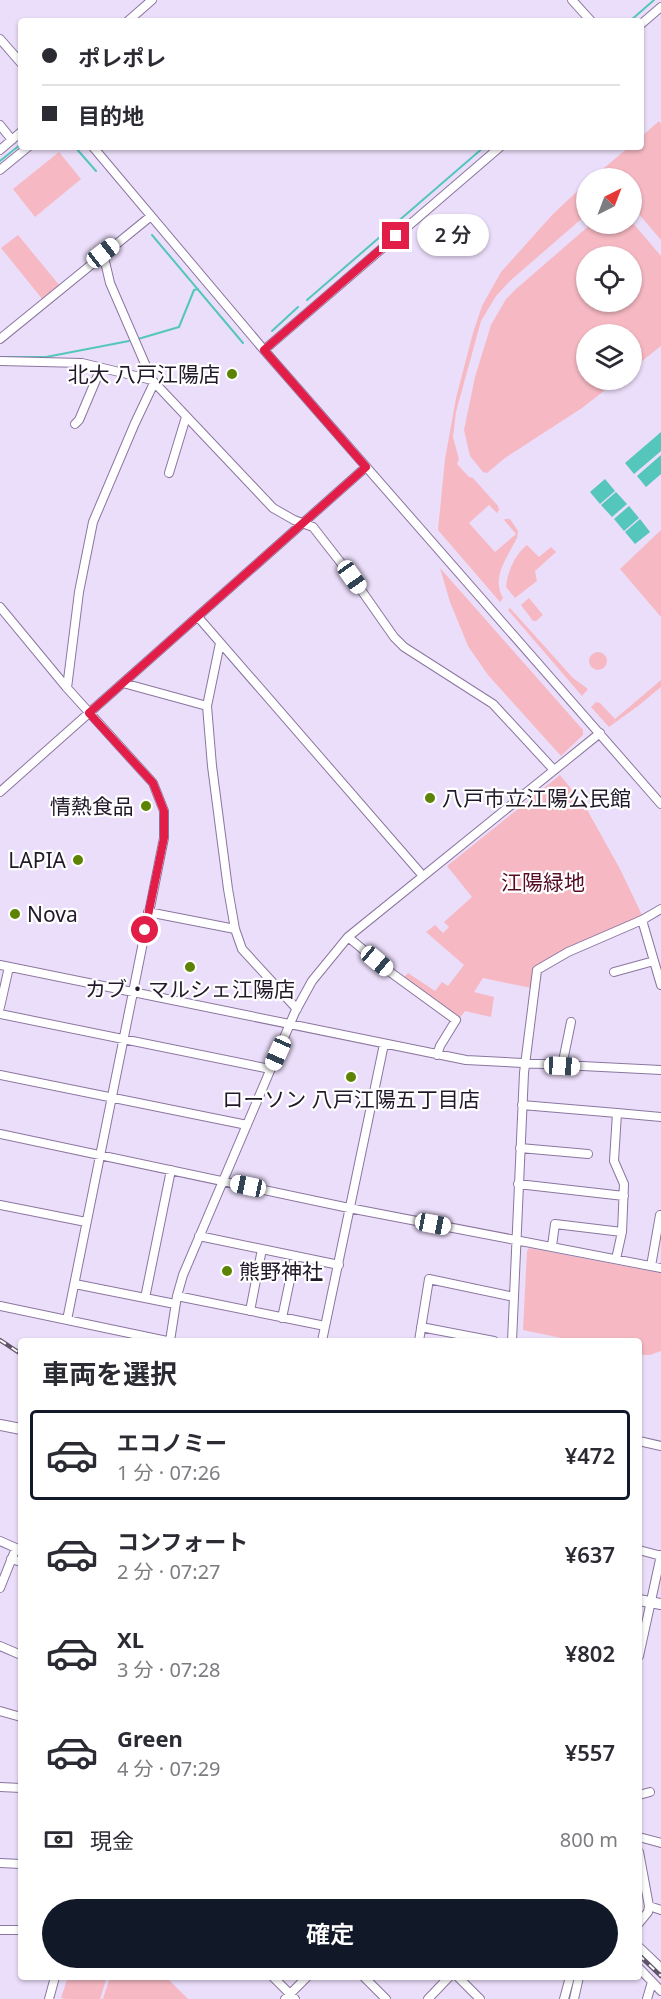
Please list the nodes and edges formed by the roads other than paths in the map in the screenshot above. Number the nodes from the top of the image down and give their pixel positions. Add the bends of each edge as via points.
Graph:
1 (152, 0) edge
2 (572, 0) edge
3 (661, 7) edge
4 (131, 18) edge
5 (588, 18) edge
6 (644, 22) edge
7 (0, 39) edge
8 (18, 60) edge
9 (0, 125) edge
10 (18, 135) edge
11 (12, 140) junction
12 (0, 150) edge
13 (24, 150) edge
14 (96, 150) edge
15 (497, 150) edge
16 (0, 170) edge
17 (151, 216) junction
18 (103, 253) junction
19 (0, 339) edge
20 (264, 350) junction
21 (0, 361) edge
22 (102, 368) junction
23 (153, 382) junction
24 (186, 417) junction
25 (75, 424) dead end
26 (366, 467) junction
27 (169, 473) dead end
28 (303, 524) junction
29 (0, 607) edge
30 (198, 617) junction
31 (220, 643) junction
32 (123, 683) junction
33 (67, 688) junction
34 (207, 706) junction
35 (89, 713) junction
36 (600, 733) junction
37 (554, 770) junction
38 (0, 792) edge
39 (661, 804) edge
40 (423, 876) junction
41 (661, 909) edge
42 (148, 912) junction
43 (642, 920) junction
44 (236, 928) junction
45 (348, 937) junction
46 (654, 961) junction
47 (4, 966) edge
48 (614, 972) dead end
49 (661, 985) edge
50 (133, 992) junction
51 (0, 1007) edge
52 (297, 1009) junction
53 (0, 1014) edge
54 (571, 1022) dead end
55 (290, 1024) junction
56 (124, 1038) junction
57 (384, 1044) junction
58 (437, 1055) junction
59 (524, 1065) junction
60 (562, 1066) junction
61 (270, 1069) junction
62 (661, 1070) edge
63 (0, 1075) edge
64 (112, 1098) junction
65 (522, 1105) junction
66 (617, 1113) junction
67 (661, 1117) edge
68 (246, 1125) junction
69 (0, 1134) edge
70 (520, 1148) junction
71 (588, 1154) dead end
72 (100, 1155) junction
73 (171, 1170) junction
74 (223, 1180) junction
75 (518, 1184) junction
76 (624, 1196) junction
77 (0, 1205) edge
78 (349, 1208) junction
79 (660, 1215) edge
80 (86, 1222) junction
81 (622, 1232) junction
82 (199, 1236) junction
83 (517, 1239) junction
84 (552, 1246) junction
85 (262, 1249) junction
86 (295, 1256) junction
87 (616, 1259) junction
88 (339, 1265) junction
89 (651, 1266) junction
90 (661, 1268) edge
91 (75, 1284) junction
92 (514, 1297) junction
93 (145, 1298) junction
94 (176, 1300) junction
95 (0, 1306) edge
96 (250, 1311) junction
97 (282, 1318) junction
98 (67, 1320) junction
99 (325, 1326) junction
100 (421, 1327) junction
101 (154, 1338) edge
102 (169, 1338) edge
103 (323, 1338) edge
104 (419, 1338) edge
105 (478, 1338) edge
106 (512, 1338) edge
107 (0, 1425) edge
108 (18, 1428) edge
109 (642, 1442) edge
110 (661, 1446) edge
111 (0, 1541) edge
112 (642, 1552) edge
113 (661, 1555) edge
114 (11, 1559) junction
115 (18, 1561) edge
116 (0, 1588) edge
117 (650, 1602) edge
118 (642, 1641) edge
119 (0, 1646) edge
120 (18, 1654) edge
121 (0, 1710) edge
122 (18, 1716) edge
123 (0, 1787) edge
124 (18, 1788) edge
125 (650, 1792) dead end
126 (642, 1794) edge
127 (642, 1839) edge
128 (661, 1843) edge
129 (0, 1863) edge
130 (18, 1864) edge
131 (642, 1868) edge
132 (649, 1906) junction
133 (661, 1910) edge
134 (642, 1919) edge
135 (0, 1930) edge
136 (18, 1930) edge
137 (642, 1950) edge
138 (661, 1968) edge
139 (642, 1971) edge
140 (54, 1980) edge
141 (276, 1980) edge
142 (304, 1980) edge
143 (367, 1980) edge
144 (446, 1980) edge
145 (461, 1980) edge
146 (568, 1980) edge
147 (568, 1980) edge
148 (578, 1980) edge
149 (652, 1982) junction
150 (661, 1991) edge
151 (575, 1995) edge
152 (290, 1997) edge
153 (49, 1999) edge
154 (386, 1999) edge
155 (428, 1999) edge
156 (480, 1999) edge
157 (564, 1999) edge
158 (647, 1999) edge

1 - 4 street
2 - 5 street
3 - 6 street
7 - 8 street
9 - 11 street
10 - 11 street
11 - 12 street
13 - 16 street
14 - 17 street
15 - 20 street
17 - 18 street
17 - 20 street
18 - 19 street
18 - 23 street via 110,283
20 - 26 street
21 - 22 street via 56,361
22 - 23 street
22 - 25 street
23 - 24 street
23 - 33 street via 93,522 77,602
24 - 27 street
24 - 28 street via 273,508
26 - 28 street
26 - 36 street
28 - 30 street
28 - 37 street via 313,527 404,647 493,704
29 - 33 street
30 - 31 street
30 - 32 street
31 - 34 street
31 - 40 street
32 - 34 street
32 - 35 street
33 - 35 street
34 - 44 street
35 - 38 street
35 - 42 street via 159,793 164,838
36 - 37 street
36 - 39 street
37 - 40 street
40 - 45 street
41 - 43 street
42 - 44 street
42 - 50 street
43 - 46 street
43 - 59 street via 537,970
44 - 52 street via 242,949
45 - 52 street via 312,981
45 - 58 street via 456,1020
46 - 48 street
46 - 49 street
47 - 50 street
47 - 51 street
50 - 55 street
50 - 56 street
52 - 55 street
53 - 56 street
54 - 60 street
55 - 57 street
55 - 61 street
56 - 61 street
56 - 64 street
57 - 58 street
57 - 78 street
58 - 59 street
59 - 60 street
59 - 65 street
60 - 62 street
61 - 68 street
63 - 64 street
64 - 68 street
64 - 72 street
65 - 66 street
65 - 70 street
66 - 67 street
66 - 76 street via 614,1161 624,1184
68 - 74 street
69 - 72 street
70 - 71 street
70 - 75 street
72 - 73 street
72 - 80 street
73 - 74 street
73 - 93 street
74 - 78 street
74 - 82 street
75 - 76 street
75 - 83 street
76 - 81 street
77 - 80 street
78 - 83 street
78 - 88 street
79 - 89 street
80 - 91 street
81 - 84 street via 555,1224
81 - 87 street
82 - 85 street
82 - 94 street
83 - 84 street
83 - 92 street
84 - 87 street
85 - 86 street
85 - 96 street
86 - 88 street
86 - 97 street
87 - 89 street
88 - 99 street
89 - 90 street
91 - 93 street
91 - 98 street
92 - 100 street via 429,1279
92 - 106 street
93 - 94 street
94 - 96 street
94 - 102 street
95 - 98 street
96 - 97 street
97 - 99 street
98 - 101 street
99 - 103 street
100 - 104 street
100 - 105 street
107 - 108 main road
109 - 110 street
111 - 114 street via 16,1548
112 - 113 street
113 - 117 street
114 - 115 street
114 - 116 street
117 - 118 street
119 - 120 street
121 - 122 street
123 - 124 street
125 - 126 street
127 - 128 street
129 - 130 street
131 - 132 street
132 - 133 street
132 - 134 street
135 - 136 street
137 - 138 street
139 - 149 street
140 - 153 street
141 - 152 street
142 - 152 street
143 - 154 street
144 - 155 street
145 - 156 street
146 - 151 street
147 - 157 street
148 - 151 street
149 - 150 street
149 - 158 street

